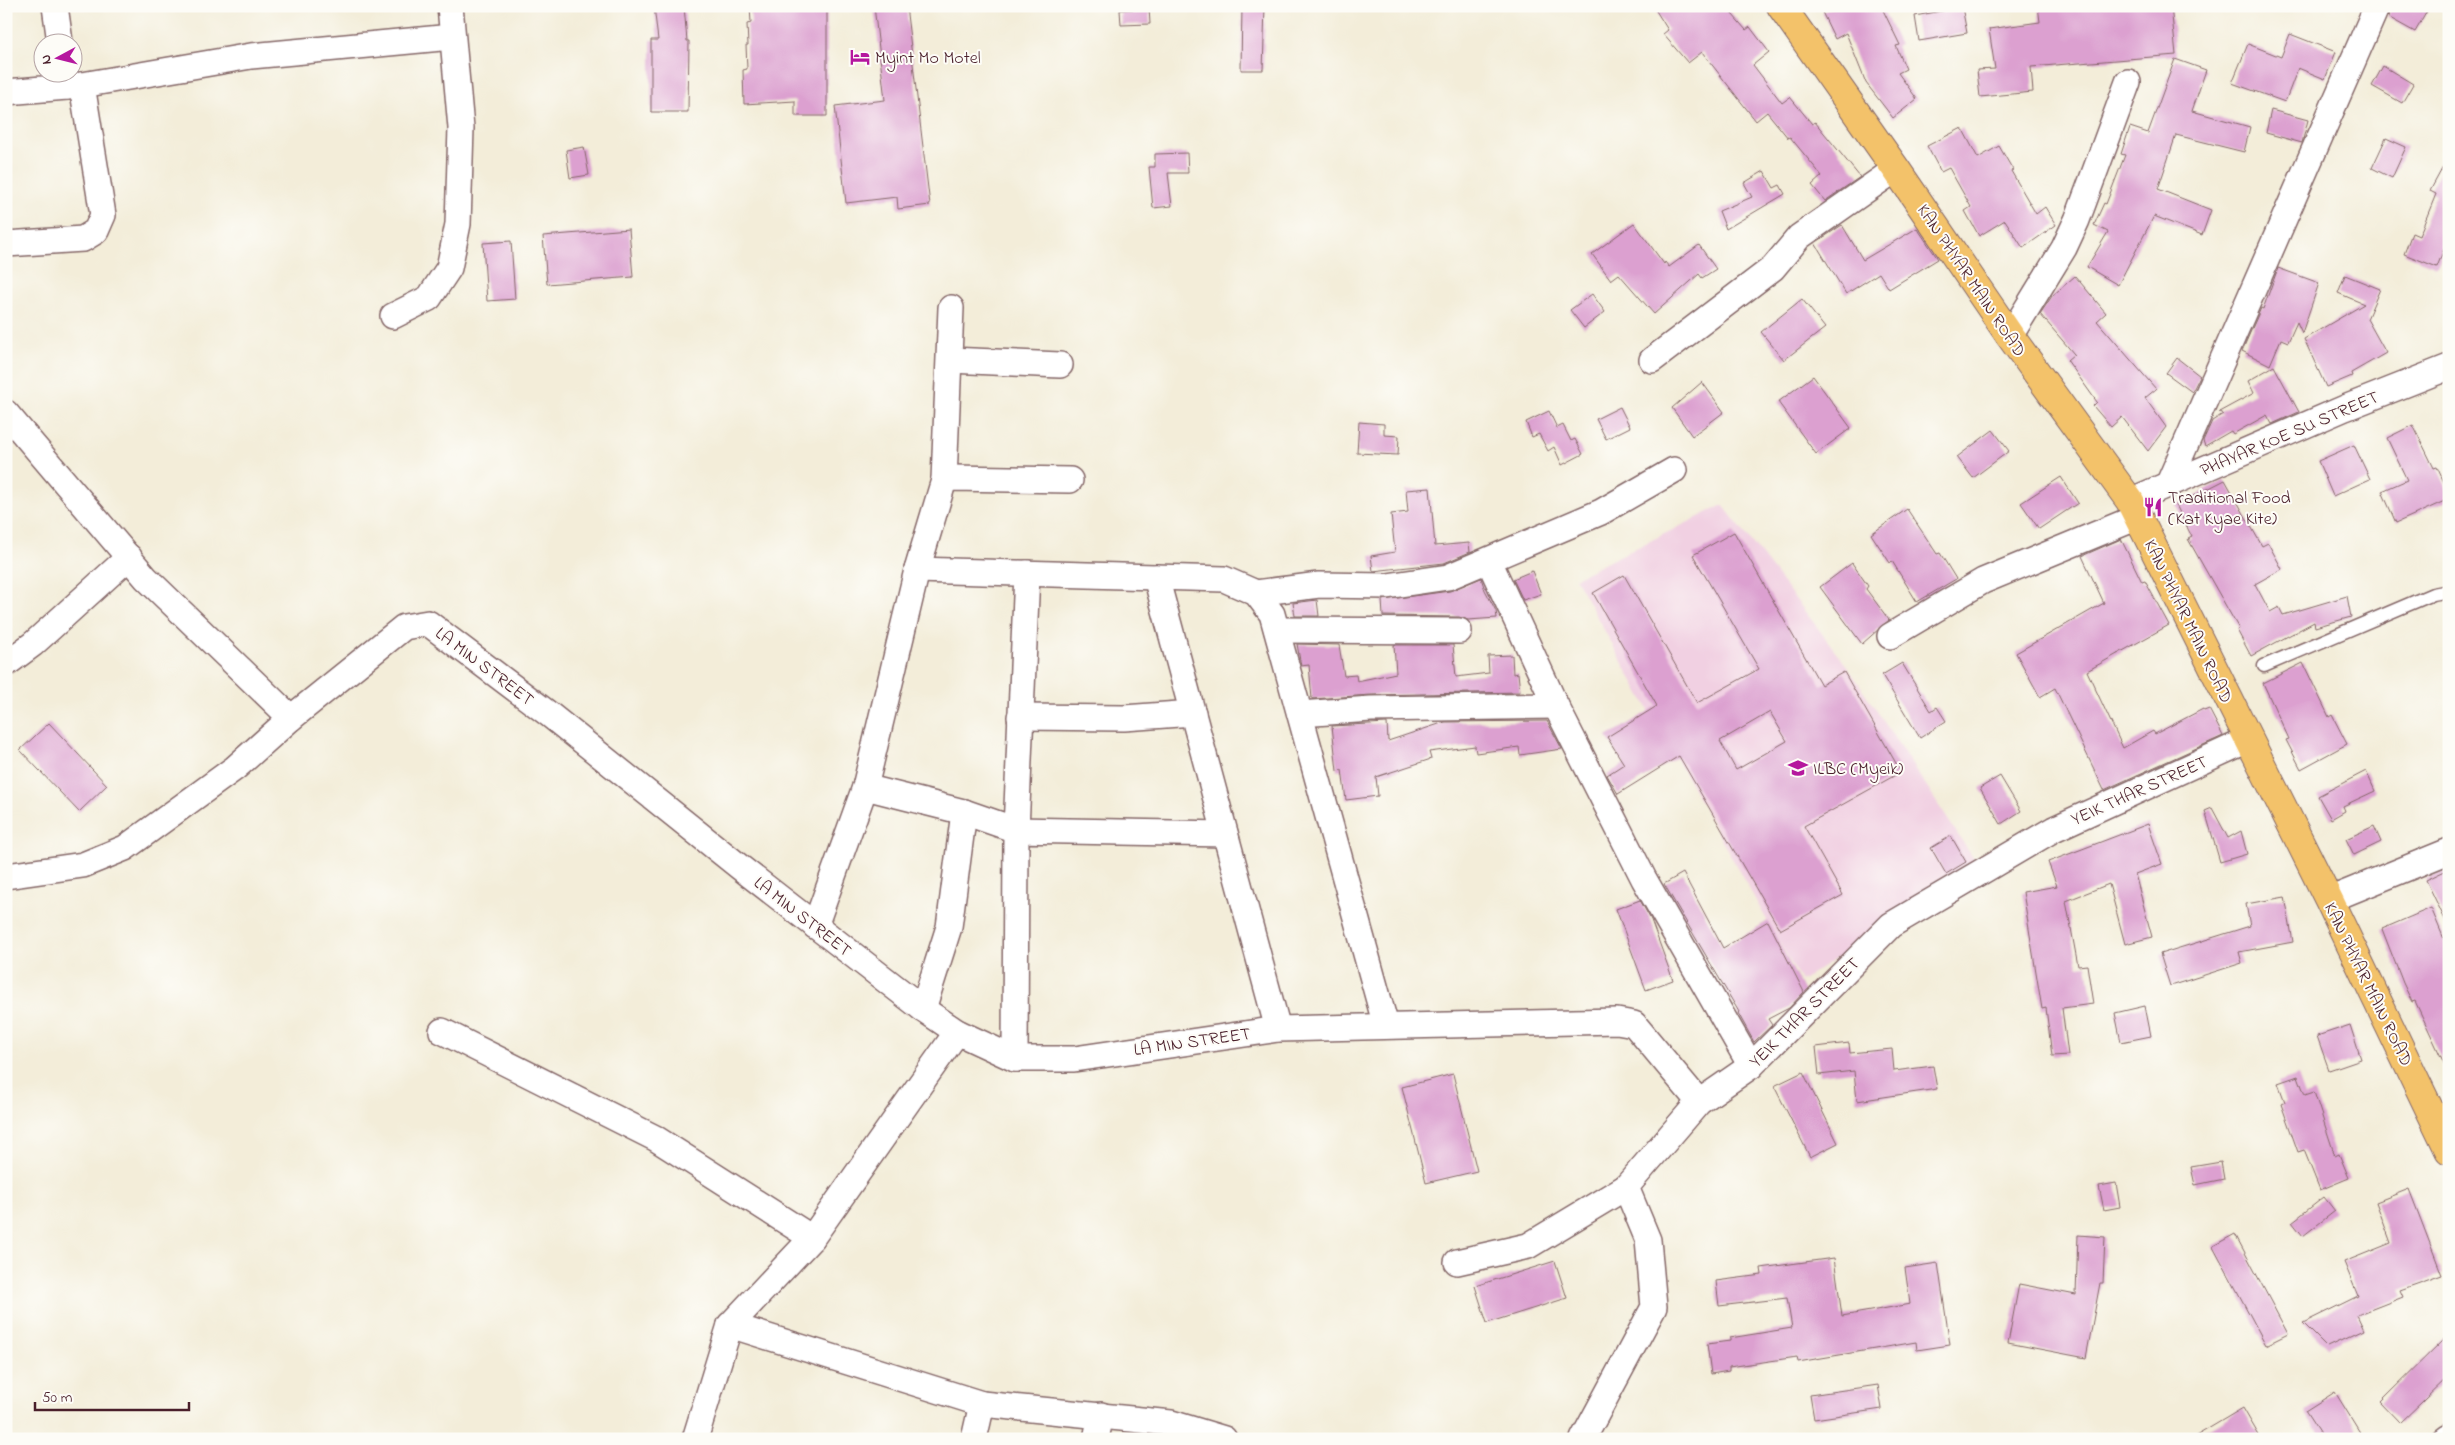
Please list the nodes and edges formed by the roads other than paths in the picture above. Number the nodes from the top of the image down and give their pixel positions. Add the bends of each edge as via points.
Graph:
1 (55, 6) edge
2 (450, 6) edge
3 (1780, 6) edge
4 (2377, 6) edge
5 (59, 32) edge
6 (452, 37) junction
7 (82, 79) edge
8 (65, 82) edge
9 (71, 82) edge
10 (2128, 82) dead end
11 (6, 92) edge
12 (1896, 169) junction
13 (6, 244) edge
14 (951, 308) dead end
15 (393, 316) dead end
16 (2010, 336) junction
17 (2449, 349) edge
18 (950, 360) junction
19 (1652, 360) dead end
20 (1060, 366) dead end
21 (2442, 370) edge
22 (6, 413) edge
23 (1674, 470) dead end
24 (944, 480) junction
25 (1070, 480) dead end
26 (2168, 485) junction
27 (2134, 509) junction
28 (129, 557) junction
29 (1489, 561) junction
30 (917, 570) junction
31 (1027, 573) junction
32 (1156, 577) junction
33 (2449, 591) edge
34 (1256, 593) junction
35 (1277, 630) junction
36 (1459, 631) dead end
37 (1890, 636) dead end
38 (6, 664) edge
39 (2264, 666) dead end
40 (1556, 706) junction
41 (1193, 713) junction
42 (1300, 714) junction
43 (1020, 717) junction
44 (291, 718) junction
45 (2248, 740) junction
46 (865, 787) junction
47 (964, 812) junction
48 (1016, 830) junction
49 (1225, 834) junction
50 (2449, 851) edge
51 (6, 876) edge
52 (2329, 900) junction
53 (816, 926) junction
54 (923, 1009) junction
55 (1386, 1026) junction
56 (1278, 1029) junction
57 (442, 1031) dead end
58 (957, 1032) junction
59 (1015, 1058) junction
60 (1751, 1066) junction
61 (1699, 1102) junction
62 (2449, 1150) edge
63 (1626, 1187) junction
64 (812, 1238) junction
65 (1457, 1262) dead end
66 (730, 1325) junction
67 (982, 1404) junction
68 (1101, 1415) junction
69 (2449, 1436) edge
70 (1218, 1438) edge
71 (695, 1439) edge
72 (974, 1439) edge
73 (1096, 1439) edge
74 (1583, 1439) edge
75 (2445, 1439) edge

1 - 5 street
2 - 6 street
3 - 12 main road, KAN PHYAR MAIN ROAD
4 - 26 street
6 - 7 street via 251,56
6 - 15 street via 461,128 458,224 449,268 429,298
8 - 11 street
9 - 13 street via 102,215 96,231 83,240
10 - 16 street via 2064,248
12 - 16 main road, KAN PHYAR MAIN ROAD
12 - 19 street via 1799,237 1773,268
14 - 18 street
16 - 27 main road, KAN PHYAR MAIN ROAD
17 - 21 street
18 - 20 street
18 - 24 street
21 - 26 street, PHAYAR KOE SU STREET via 2345,408
22 - 28 street
23 - 29 street via 1601,512
24 - 25 street
24 - 30 street
26 - 27 street, PHAYAR KOE SU STREET
27 - 37 street, PHAYAR KOE SU STREET via 1983,581
27 - 45 main road, KAN PHYAR MAIN ROAD
28 - 38 street via 33,644
28 - 44 street via 146,578
29 - 34 street via 1448,577 1387,586 1319,585
29 - 40 street
30 - 31 street
30 - 46 street
31 - 32 street
31 - 43 street
32 - 34 street via 1224,580
32 - 41 street
33 - 39 lane via 2432,594
34 - 35 street via 1272,614
35 - 36 street
35 - 42 street
40 - 42 street via 1371,709
40 - 60 street via 1644,879
41 - 43 street via 1124,718
41 - 49 street
42 - 55 street
43 - 48 street
44 - 51 street, LA MIN STREET via 236,768 125,848 83,865
44 - 53 street, LA MIN STREET via 404,627 428,623 550,715
45 - 52 main road, KAN PHYAR MAIN ROAD
45 - 60 street, YEIK THAR STREET via 2054,828 1891,925
46 - 47 street
46 - 53 street
47 - 48 street
47 - 54 street via 949,927
48 - 49 street
48 - 59 street
49 - 56 street
50 - 52 street
52 - 62 main road, KAN PHYAR MAIN ROAD
53 - 54 street, LA MIN STREET
54 - 58 street, LA MIN STREET
55 - 56 street, LA MIN STREET
55 - 61 street, LA MIN STREET via 1617,1021 1634,1024
56 - 59 street, LA MIN STREET via 1074,1059
57 - 64 street via 654,1138
58 - 59 street, LA MIN STREET
58 - 64 street
60 - 61 street, YEIK THAR STREET
61 - 63 street, YEIK THAR STREET
63 - 65 street, YEIK THAR STREET via 1528,1246
63 - 74 street via 1648,1240 1654,1307
64 - 66 street
66 - 67 street
66 - 71 street
67 - 68 street
67 - 72 street
68 - 70 street via 1171,1423
68 - 73 street
69 - 75 street

